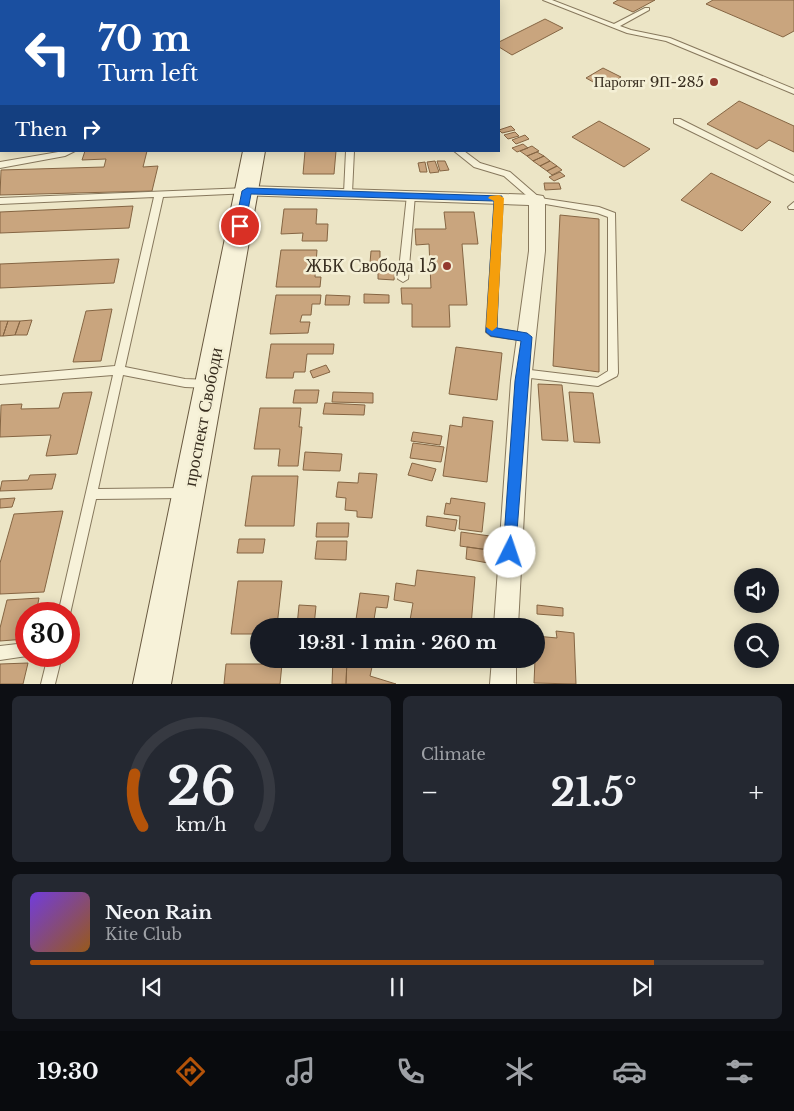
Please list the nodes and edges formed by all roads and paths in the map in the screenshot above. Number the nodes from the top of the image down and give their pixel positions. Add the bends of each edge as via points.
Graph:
1 (546, 0) edge
2 (647, 9) dead end
3 (614, 27) junction
4 (794, 92) edge
5 (677, 121) dead end
6 (69, 152) edge
7 (254, 152) edge
8 (350, 152) edge
9 (459, 152) edge
10 (0, 165) edge
11 (794, 179) edge
12 (247, 191) junction
13 (348, 193) junction
14 (159, 194) junction
15 (412, 195) junction
16 (499, 198) junction
17 (537, 200) junction
18 (0, 201) edge
19 (403, 279) dead end
20 (527, 337) junction
21 (119, 370) junction
22 (522, 373) junction
23 (0, 380) edge
24 (210, 384) junction
25 (188, 493) junction
26 (91, 494) junction
27 (67, 602) edge
28 (507, 618) edge
29 (15, 651) edge
30 (0, 653) edge
31 (52, 667) edge
32 (504, 668) edge
33 (48, 684) edge
34 (152, 684) edge
35 (503, 684) edge

1 - 3 lane
2 - 3 lane
3 - 4 lane via 668,39
5 - 11 lane
6 - 10 lane
7 - 12 main road, проспект Свободи
8 - 13 lane
9 - 17 lane via 477,165 507,174
12 - 13 street
12 - 14 lane
12 - 24 main road, проспект Свободи
13 - 15 street
14 - 18 lane
14 - 21 lane
15 - 16 street
15 - 19 lane
16 - 17 street
16 - 20 lane via 491,332
17 - 20 street via 537,251
17 - 22 lane via 612,215 613,373 598,382
20 - 22 street
21 - 23 lane
21 - 24 lane via 185,383
21 - 26 lane
22 - 28 street
24 - 25 main road, проспект Свободи
25 - 26 lane
25 - 34 main road, проспект Свободи
26 - 27 lane
29 - 30 lane
31 - 33 lane
32 - 35 street

